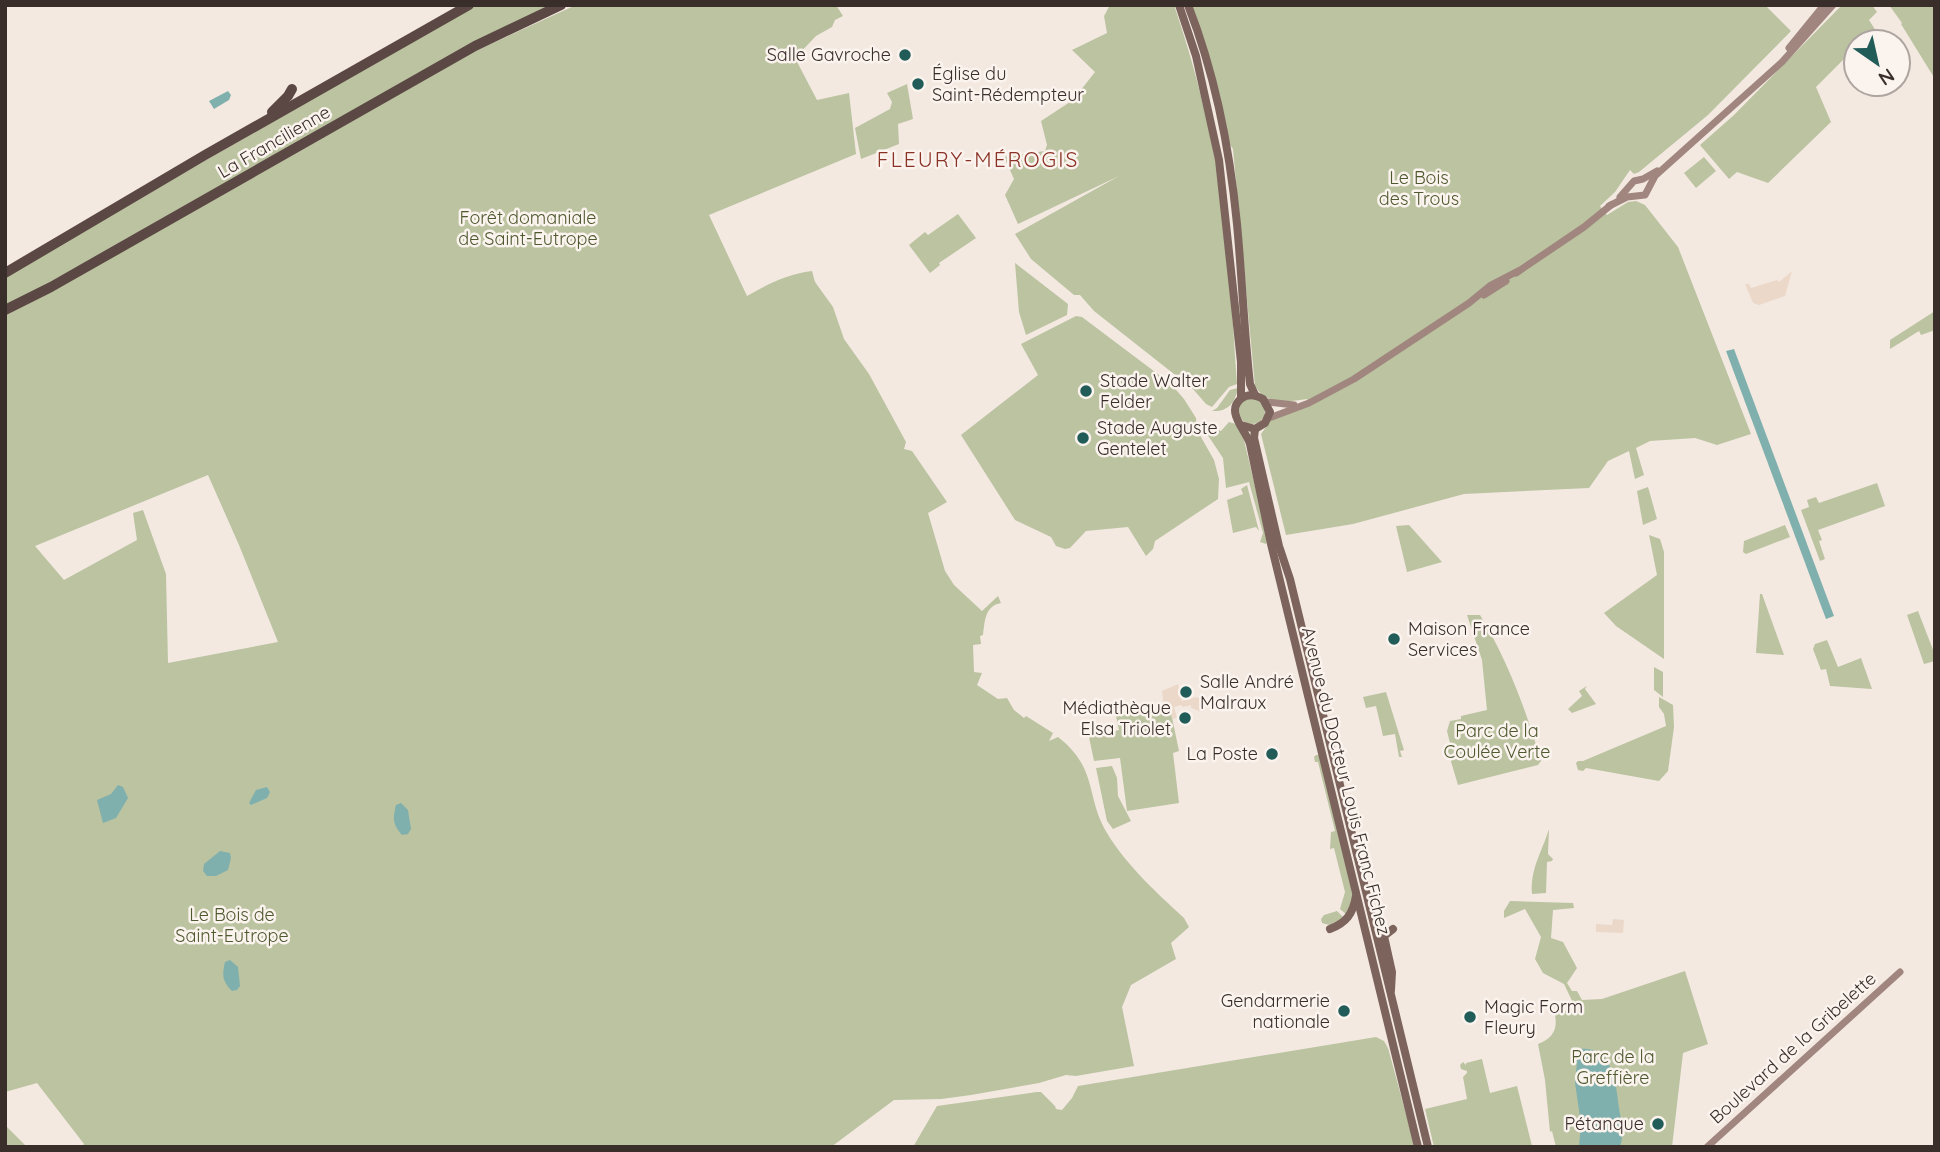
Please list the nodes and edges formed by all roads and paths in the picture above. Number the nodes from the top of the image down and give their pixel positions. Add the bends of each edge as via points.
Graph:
1 (470, 5) edge
2 (561, 5) edge
3 (1179, 5) edge
4 (1188, 5) edge
5 (1824, 5) edge
6 (1833, 5) edge
7 (1764, 78) junction
8 (292, 89) dead end
9 (227, 143) junction
10 (1646, 183) junction
11 (1631, 187) junction
12 (1635, 195) junction
13 (1609, 206) junction
14 (5, 273) edge
15 (5, 310) edge
16 (1255, 395) junction
17 (1241, 398) junction
18 (1267, 402) junction
19 (1308, 402) junction
20 (1269, 418) junction
21 (1241, 425) junction
22 (1255, 429) junction
23 (1303, 650) junction
24 (1356, 887) junction
25 (1330, 929) dead end
26 (1392, 929) dead end
27 (1372, 935) junction
28 (1900, 972) dead end
29 (1391, 996) junction
30 (1418, 1147) edge
31 (1428, 1147) edge
32 (1707, 1147) edge

1 - 9 highway, La Francilienne
2 - 15 highway, La Francilienne via 475,46
3 - 17 main road via 1196,56 1219,160
4 - 16 main road via 1226,150 1237,222 1250,386
5 - 7 main road
6 - 7 main road
7 - 10 main road
8 - 9 highway via 278,107 229,137
9 - 14 highway, La Francilienne
10 - 11 main road via 1634,181
10 - 12 main road via 1645,195
11 - 12 main road
11 - 13 main road
12 - 13 main road
13 - 19 main road via 1353,379
16 - 17 main road
16 - 18 main road
17 - 21 main road via 1235,410
18 - 19 main road via 1290,406
18 - 20 main road
19 - 20 main road
20 - 22 main road
21 - 22 main road
21 - 23 main road, Avenue du Docteur Louis Franc Fichez via 1250,444 1284,595
22 - 23 main road, Avenue du Docteur Louis Franc Fichez
23 - 24 main road, Avenue du Docteur Louis Franc Fichez
23 - 27 main road, Avenue du Docteur Louis Franc Fichez
24 - 25 main road via 1348,918
24 - 27 main road, Avenue du Docteur Louis Franc Fichez
26 - 29 main road via 1384,936 1392,972
27 - 29 main road
27 - 30 main road, Avenue du Docteur Louis Franc Fichez
28 - 32 main road, Boulevard de la Gribelette
29 - 31 main road

